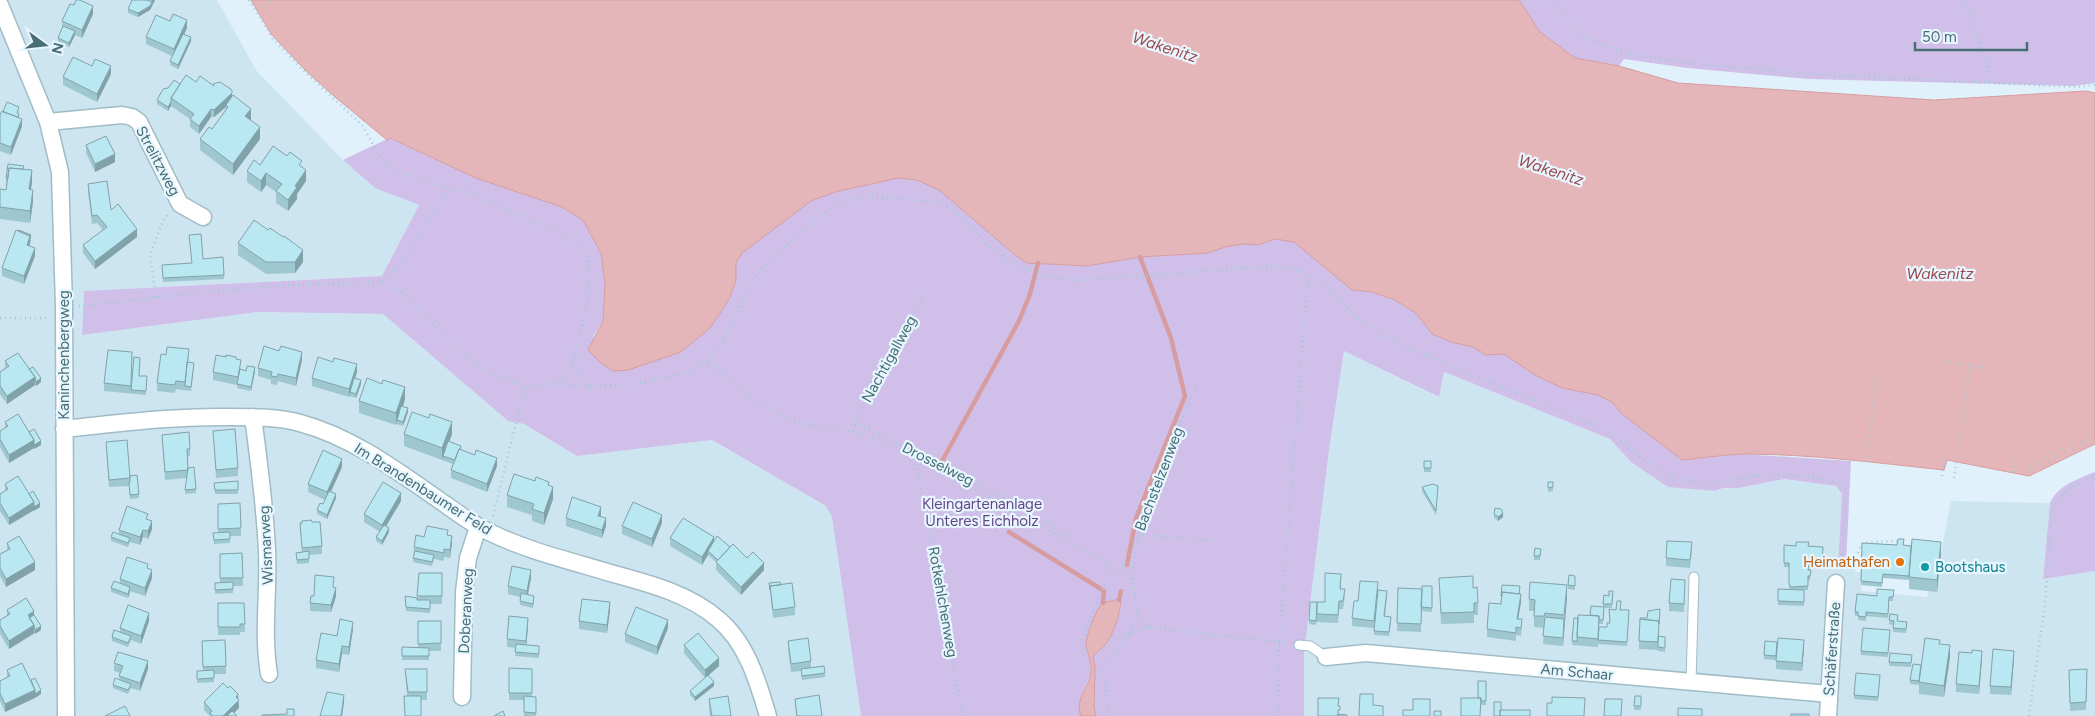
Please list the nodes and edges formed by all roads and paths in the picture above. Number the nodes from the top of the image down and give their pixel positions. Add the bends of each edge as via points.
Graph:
1 (249, 0) edge
2 (274, 0) edge
3 (1550, 0) edge
4 (1964, 0) edge
5 (0, 5) edge
6 (257, 10) dead end
7 (1987, 82) junction
8 (2095, 85) edge
9 (48, 122) junction
10 (450, 190) junction
11 (168, 214) dead end
12 (203, 217) dead end
13 (1308, 275) junction
14 (382, 282) junction
15 (916, 290) dead end
16 (156, 297) junction
17 (64, 312) junction
18 (0, 318) edge
19 (575, 348) junction
20 (708, 362) junction
21 (1948, 362) dead end
22 (1970, 365) junction
23 (1987, 368) dead end
24 (1877, 372) dead end
25 (559, 383) junction
26 (1197, 384) dead end
27 (525, 387) junction
28 (591, 387) junction
29 (254, 417) junction
30 (855, 424) junction
31 (64, 428) junction
32 (853, 432) junction
33 (2088, 437) dead end
34 (2080, 441) dead end
35 (2071, 445) dead end
36 (2092, 446) dead end
37 (2062, 448) dead end
38 (2084, 450) dead end
39 (1945, 451) dead end
40 (2053, 453) dead end
41 (2075, 454) dead end
42 (2046, 457) dead end
43 (2066, 458) dead end
44 (916, 459) junction
45 (2016, 460) dead end
46 (2037, 461) dead end
47 (1867, 462) dead end
48 (2058, 462) dead end
49 (2029, 466) dead end
50 (2050, 466) dead end
51 (2042, 470) dead end
52 (2013, 472) dead end
53 (2033, 474) dead end
54 (1942, 476) dead end
55 (2095, 476) edge
56 (1954, 478) dead end
57 (1021, 508) junction
58 (1018, 513) junction
59 (482, 529) junction
60 (1137, 534) junction
61 (1072, 537) dead end
62 (1215, 541) dead end
63 (1901, 543) edge
64 (1112, 566) junction
65 (1122, 566) dead end
66 (1853, 567) dead end
67 (1132, 568) junction
68 (1694, 577) dead end
69 (1131, 578) junction
70 (1836, 583) joint
71 (1137, 613) junction
72 (1147, 627) junction
73 (1128, 635) junction
74 (1279, 642) junction
75 (1299, 645) dead end
76 (1326, 658) joint
77 (1086, 665) dead end
78 (269, 674) dead end
79 (1691, 682) junction
80 (1829, 694) junction
81 (462, 697) dead end
82 (66, 716) edge
83 (768, 716) edge
84 (963, 716) edge
85 (1110, 716) edge
86 (1279, 716) edge
87 (1828, 716) edge
88 (2029, 716) edge

1 - 10 path via 272,39 363,126 384,162 401,172
2 - 6 path
3 - 7 path via 1583,37 1625,54 1810,74
4 - 7 path via 1989,71
5 - 9 street, Kaninchenbergweg
7 - 8 path via 2076,87
9 - 12 street, Strelitzweg via 122,115 132,117 146,134 180,204
9 - 17 street, Kaninchenbergweg via 60,172
10 - 14 path via 404,260
10 - 19 path via 466,190 569,237 586,252 589,295
11 - 16 path via 150,255
13 - 20 path via 1279,266 1070,281 1025,269 1008,260 986,244 968,222 936,202 855,198 821,215 761,269 723,343
13 - 70 path via 1357,318 1403,346 1597,426 1668,474 1710,483 1778,474 1841,484 1846,495 1841,575
13 - 74 path
14 - 16 path via 295,284
14 - 27 path via 403,293 460,352 483,370
15 - 30 path, Nachtigallweg via 922,297
16 - 17 path
17 - 18 path
17 - 31 street, Kaninchenbergweg
19 - 25 path via 571,367
19 - 28 path via 577,367
20 - 28 path via 687,372 641,383
20 - 32 path via 751,397 784,417
21 - 22 path
22 - 23 path
22 - 56 path
24 - 47 path
25 - 27 path
25 - 28 path
26 - 60 path, Bachstelzenweg
27 - 59 path via 494,514
29 - 31 street, Im Brandenbaumer Feld via 201,417
29 - 59 street, Im Brandenbaumer Feld via 299,423 356,445
29 - 78 street, Wismarweg via 267,543 268,602 264,649
30 - 32 path, Nachtigallweg
30 - 57 path, Drosselweg
31 - 82 street, Kaninchenbergweg
32 - 44 path
33 - 36 path
34 - 38 path
35 - 41 path
37 - 43 path
39 - 54 path
40 - 48 path
42 - 50 path
44 - 58 path
44 - 84 path, Rotkehlchenweg
45 - 52 path
46 - 51 path
49 - 53 path
55 - 88 path via 2057,499 2052,512 2045,604
57 - 58 path
57 - 61 path, Drosselweg
58 - 64 path
59 - 81 street, Doberanweg via 468,558 464,592
59 - 83 street, Im Brandenbaumer Feld via 528,549 650,584 696,604 719,620 736,639 756,675
60 - 62 path
60 - 67 path, Bachstelzenweg
63 - 66 path via 1861,544
64 - 69 path
64 - 77 path via 1082,640
65 - 67 path
67 - 69 path, Bachstelzenweg
68 - 79 lane
69 - 71 path, Bachstelzenweg
70 - 80 street, Schäferstraße
71 - 72 path
71 - 73 path
72 - 73 path
72 - 74 path
73 - 85 path via 1102,671
74 - 86 path
75 - 76 lane via 1310,646
76 - 79 street, Am Schaar via 1366,653
79 - 80 street, Am Schaar
80 - 87 street, Schäferstraße

